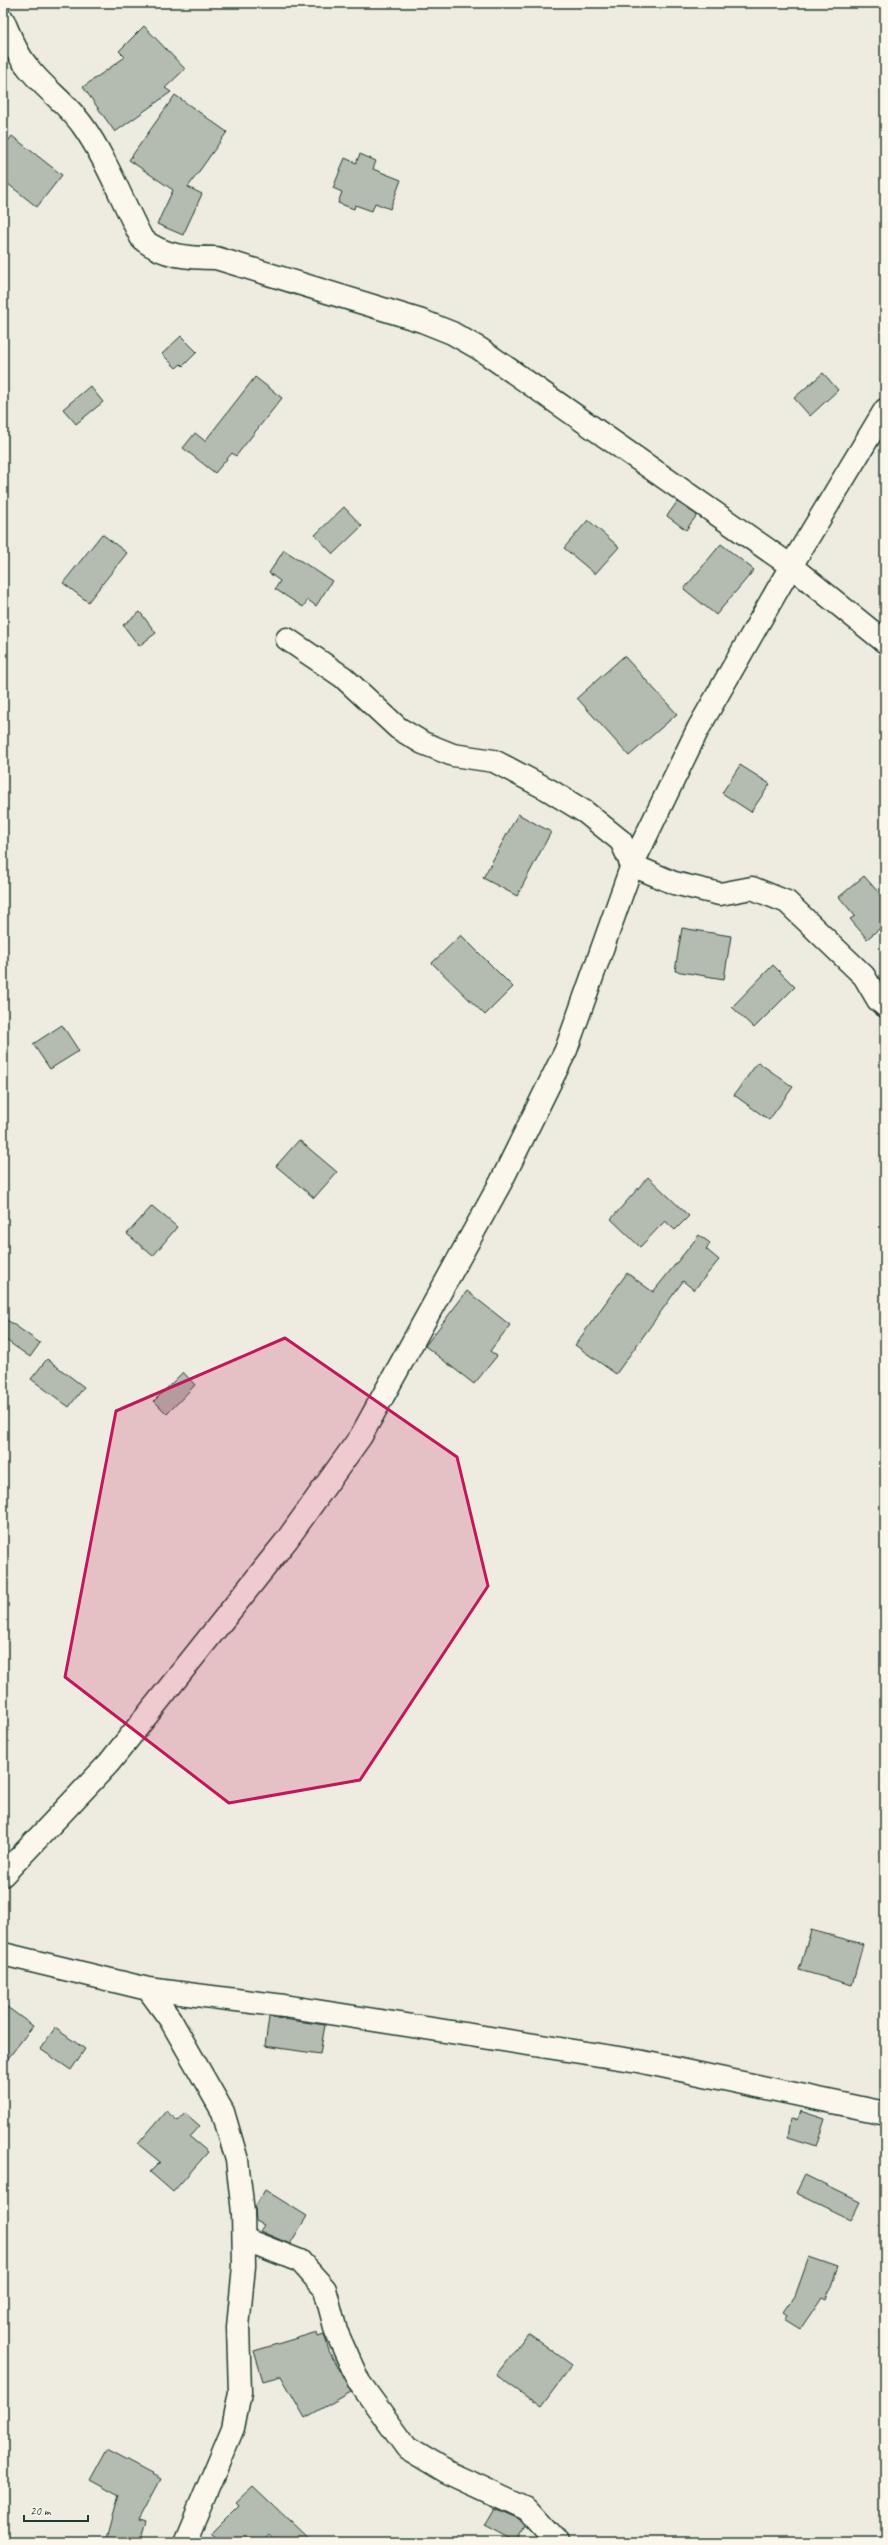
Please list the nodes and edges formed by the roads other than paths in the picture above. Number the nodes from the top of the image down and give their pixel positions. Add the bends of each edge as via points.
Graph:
1 (3, 20) edge
2 (885, 410) edge
3 (790, 566) junction
4 (287, 639) dead end
5 (885, 642) edge
6 (632, 865) junction
7 (885, 1006) edge
8 (3, 1876) edge
9 (3, 1954) edge
10 (148, 1989) junction
11 (885, 2113) edge
12 (244, 2239) junction
13 (185, 2542) edge
14 (557, 2542) edge

1 - 3 street via 27,67 70,108 83,125 98,149 142,239 155,249 191,258 216,258 422,321 452,333 480,348
2 - 3 street
3 - 5 street
3 - 6 street via 698,729
4 - 6 street via 343,677 398,728 423,743 453,756 494,761 585,812 621,841
6 - 7 street via 674,883 720,894 752,888 787,902 864,976 878,1000
6 - 8 street via 566,1050 501,1182 361,1436 286,1541 109,1762
9 - 10 street
10 - 11 street via 299,2008 638,2060
10 - 12 street via 170,2019 224,2112 237,2160
12 - 13 street via 238,2327 240,2392 232,2428
12 - 14 street via 300,2261 325,2289 336,2331 359,2382 407,2448 447,2472 527,2509

